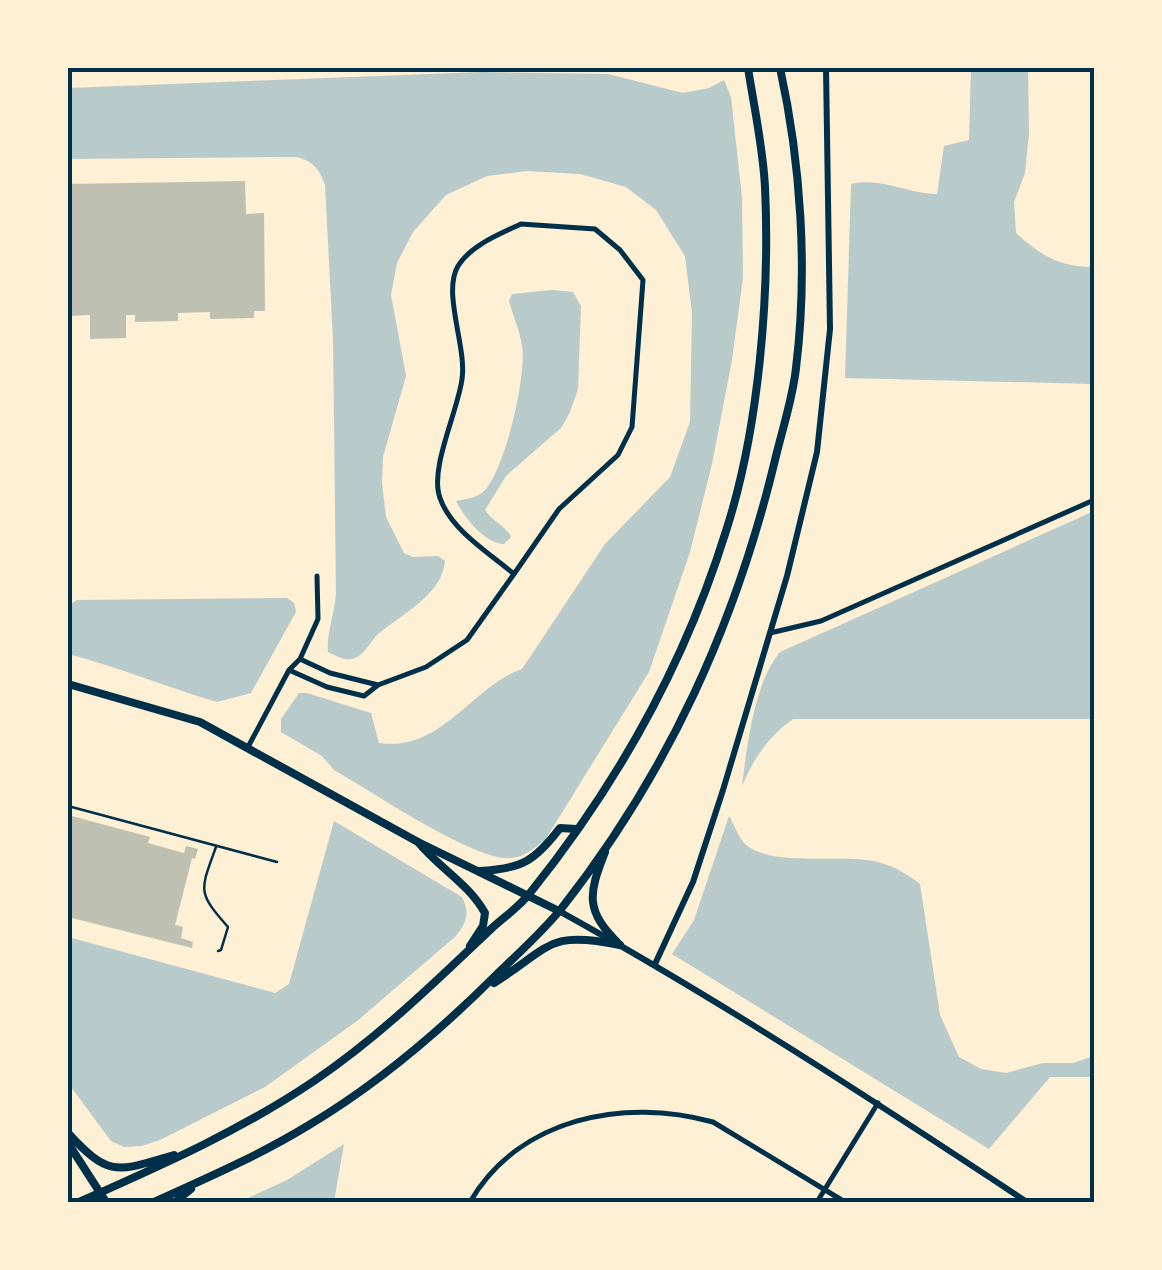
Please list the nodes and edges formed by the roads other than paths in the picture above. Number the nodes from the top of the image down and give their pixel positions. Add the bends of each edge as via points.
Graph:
1 (748, 68) edge
2 (780, 68) edge
3 (826, 68) edge
4 (1094, 500) edge
5 (514, 574) junction
6 (317, 576) dead end
7 (768, 633) junction
8 (300, 659) junction
9 (289, 670) junction
10 (355, 678) junction
11 (68, 684) edge
12 (378, 686) junction
13 (352, 694) junction
14 (248, 748) junction
15 (68, 806) edge
16 (576, 829) junction
17 (610, 839) junction
18 (418, 842) junction
19 (217, 846) junction
20 (278, 862) dead end
21 (479, 872) junction
22 (528, 896) junction
23 (559, 911) junction
24 (620, 945) junction
25 (218, 951) dead end
26 (655, 964) junction
27 (454, 968) junction
28 (479, 992) junction
29 (878, 1103) junction
30 (68, 1133) edge
31 (68, 1143) edge
32 (198, 1148) junction
33 (203, 1180) junction
34 (826, 1190) junction
35 (100, 1193) junction
36 (80, 1202) edge
37 (106, 1202) edge
38 (154, 1202) edge
39 (175, 1202) edge
40 (470, 1202) edge
41 (818, 1202) edge
42 (845, 1202) edge
43 (1027, 1202) edge

1 - 16 main road via 765,186 763,308 754,407 731,512 673,667 620,768
2 - 17 main road via 793,124 802,244 796,369 763,508 718,644 648,787
3 - 7 street via 830,328 817,452
4 - 7 street via 822,621
5 - 5 street via 558,509 618,455 632,426 643,280 596,229 522,224 488,239 458,266 452,289 463,378 437,494 460,528
5 - 12 street via 468,640
6 - 8 street via 318,619
7 - 26 street via 693,882
8 - 9 street
8 - 10 street
9 - 13 street
9 - 14 street
10 - 12 street
10 - 13 street
11 - 14 main road via 185,716
12 - 13 street via 364,696
14 - 18 main road
15 - 19 lane
16 - 21 main road via 560,828 521,866
16 - 22 main road
17 - 23 main road
17 - 24 main road via 591,896 598,920
18 - 21 main road
18 - 27 main road via 485,913
19 - 20 lane
19 - 25 lane via 203,894 228,927
21 - 22 main road
22 - 23 main road
22 - 27 main road
23 - 24 street
23 - 28 main road
24 - 26 street
24 - 28 main road via 582,938 544,946
26 - 29 street
27 - 32 main road via 329,1070
28 - 33 main road via 339,1106
29 - 34 street
29 - 43 street
30 - 32 main road via 94,1160 117,1169
31 - 35 main road
32 - 35 main road
33 - 38 main road
33 - 39 main road
34 - 40 street via 712,1122 639,1111 565,1124 505,1159
34 - 41 street
34 - 42 street
35 - 36 main road
35 - 37 main road

